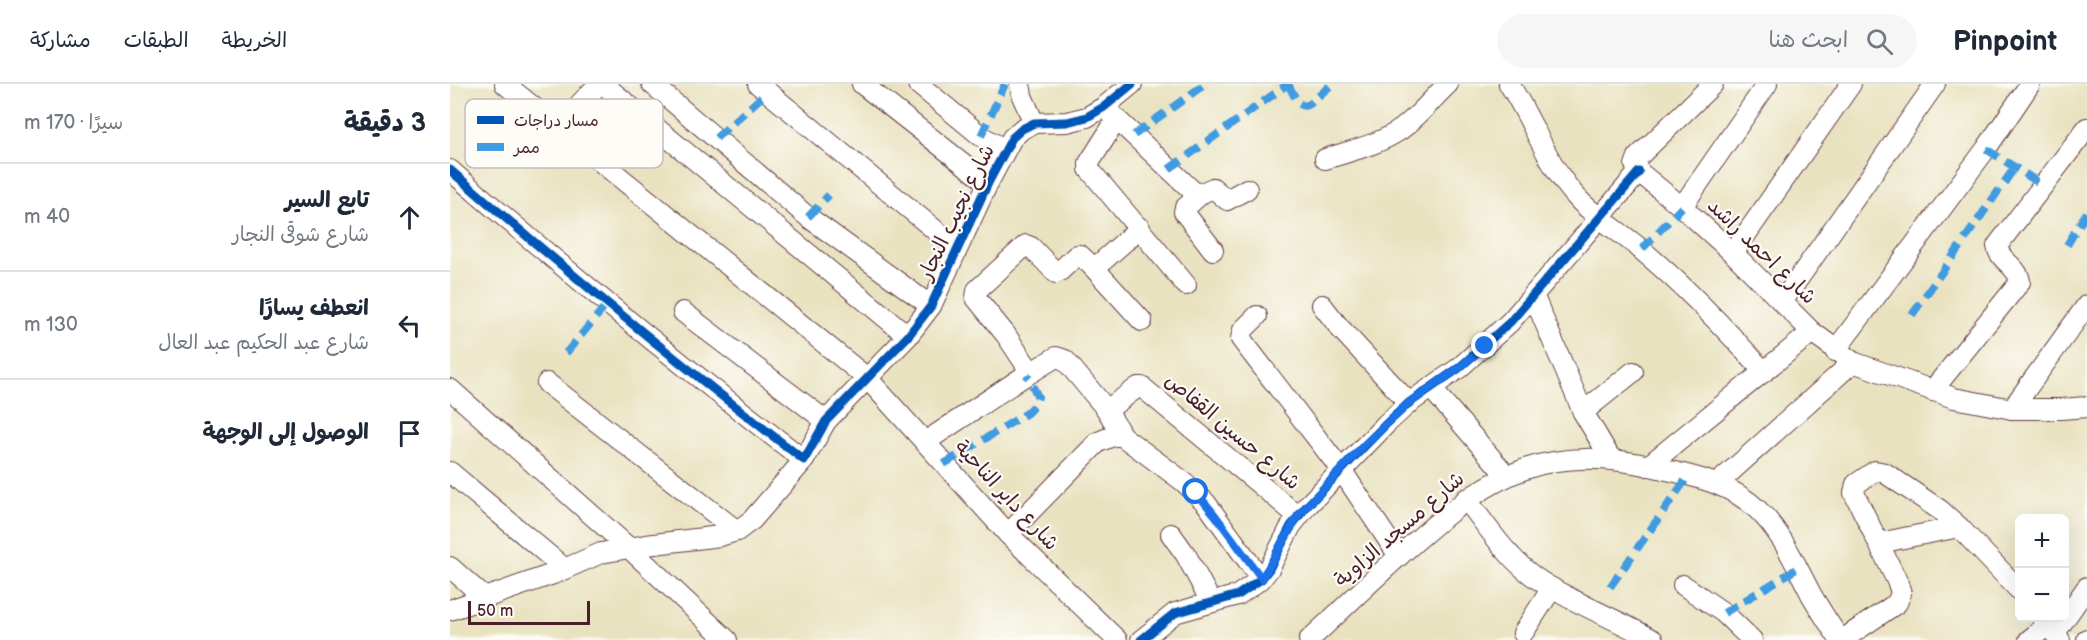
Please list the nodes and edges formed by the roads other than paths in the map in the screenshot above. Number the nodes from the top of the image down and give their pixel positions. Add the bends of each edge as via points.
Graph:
1 (505, 84) edge
2 (601, 84) edge
3 (652, 84) edge
4 (758, 84) edge
5 (862, 84) edge
6 (918, 84) edge
7 (1020, 84) edge
8 (1132, 84) edge
9 (1448, 84) edge
10 (1713, 84) edge
11 (1767, 84) edge
12 (1851, 84) edge
13 (1935, 84) edge
14 (2030, 84) edge
15 (1515, 86) edge
16 (523, 99) edge
17 (586, 99) edge
18 (619, 99) edge
19 (1111, 113) junction
20 (1034, 123) junction
21 (2087, 128) edge
22 (663, 135) edge
23 (1005, 150) junction
24 (1325, 159) dead end
25 (607, 168) edge
26 (450, 170) edge
27 (1640, 172) junction
28 (988, 183) junction
29 (1247, 189) dead end
30 (1202, 194) junction
31 (1682, 207) junction
32 (808, 217) junction
33 (1601, 218) junction
34 (1140, 228) junction
35 (786, 236) junction
36 (957, 248) junction
37 (1213, 250) dead end
38 (1733, 253) junction
39 (1093, 267) junction
40 (1186, 285) dead end
41 (1534, 297) junction
42 (1782, 302) junction
43 (1322, 305) dead end
44 (2087, 305) edge
45 (931, 306) junction
46 (683, 312) dead end
47 (1257, 316) dead end
48 (1142, 321) dead end
49 (1812, 332) junction
50 (908, 336) junction
51 (1835, 351) junction
52 (1853, 362) junction
53 (1633, 372) dead end
54 (1764, 372) junction
55 (1027, 375) junction
56 (867, 378) junction
57 (547, 383) dead end
58 (1431, 388) junction
59 (450, 389) edge
60 (1932, 391) junction
61 (1409, 403) junction
62 (2087, 407) edge
63 (2012, 409) junction
64 (1107, 410) junction
65 (1583, 412) junction
66 (826, 421) junction
67 (1122, 436) junction
68 (925, 442) junction
69 (1611, 459) junction
70 (804, 460) junction
71 (1648, 466) junction
72 (1342, 471) junction
73 (450, 472) edge
74 (1506, 475) junction
75 (1718, 483) junction
76 (1466, 499) junction
77 (1298, 516) junction
78 (1959, 527) junction
79 (737, 531) junction
80 (1008, 534) junction
81 (1171, 534) dead end
82 (1879, 543) junction
83 (628, 548) junction
84 (1399, 556) junction
85 (450, 567) edge
86 (565, 569) junction
87 (1262, 579) junction
88 (1683, 585) dead end
89 (2015, 587) edge
90 (2087, 587) edge
91 (1552, 588) junction
92 (486, 599) junction
93 (1211, 602) junction
94 (450, 610) edge
95 (2051, 629) edge
96 (1523, 633) dead end
97 (727, 640) edge
98 (1117, 640) edge
99 (1141, 640) edge
100 (1309, 640) edge
101 (1653, 640) edge
102 (1752, 640) edge
103 (1841, 640) edge
104 (2029, 640) edge

1 - 16 street, شارع داير الناحية
2 - 17 street
2 - 18 street
3 - 32 street
4 - 36 street
5 - 28 street
6 - 23 street via 981,136
7 - 20 street
8 - 19 street
9 - 24 street via 1400,130 1381,141
10 - 27 street via 1638,158 1635,165
11 - 31 street
12 - 38 street
13 - 42 street
14 - 51 street
15 - 33 street via 1551,161 1580,201
19 - 20 street via 1067,122
19 - 30 street via 1194,193
19 - 34 street via 1089,169
20 - 23 street, شارع نجيب النجار via 1012,138
21 - 60 street via 1997,246 2019,274 2020,282
22 - 35 street
23 - 28 street, شارع نجيب النجار
25 - 56 street, شارع داير الناحية
26 - 70 street via 568,272
27 - 31 street, شارع احمد راشد
27 - 33 street
28 - 36 street, شارع نجيب النجار
29 - 30 street via 1227,200 1213,188
30 - 37 street via 1184,212
31 - 38 street, شارع احمد راشد
32 - 35 street
32 - 45 street
33 - 41 street
33 - 54 street via 1685,287
34 - 39 street
34 - 40 street
35 - 50 street
36 - 45 street, شارع نجيب النجار
38 - 42 street, شارع احمد راشد
39 - 48 street
39 - 55 street via 1077,255 1056,273 1029,245 977,290 979,302 1028,368
41 - 58 street via 1485,346
41 - 65 street
42 - 49 street, شارع احمد راشد
43 - 61 street
44 - 63 street
45 - 50 street, شارع نجيب النجار
46 - 66 street
47 - 72 street via 1243,330 1241,339
49 - 51 street, شارع احمد راشد
49 - 54 street
50 - 56 street, شارع نجيب النجار
51 - 52 street, شارع احمد راشد
52 - 60 street, شارع احمد راشد
52 - 75 street
53 - 65 street
54 - 71 street
55 - 64 street via 1061,357
55 - 68 street
56 - 66 street, شارع نجيب النجار
56 - 68 street, شارع داير الناحية
57 - 79 street
58 - 61 street
58 - 74 street
59 - 83 street
60 - 63 street, شارع احمد راشد
61 - 72 street
62 - 63 street, شارع احمد راشد
64 - 67 street
64 - 77 street, شارع حسين القفاص via 1142,387
65 - 69 street
66 - 70 street, شارع نجيب النجار
67 - 80 street via 1098,442
67 - 87 street via 1196,492
68 - 80 street, شارع داير الناحية
69 - 71 street, شارع مسجد الزاوية
69 - 74 street, شارع مسجد الزاوية via 1552,462
70 - 79 street, شارع نجيب النجار via 752,520
71 - 75 street, شارع مسجد الزاوية
72 - 77 street
72 - 84 street
73 - 86 street
74 - 76 street, شارع مسجد الزاوية
75 - 103 street, شارع مسجد الزاوية via 1756,508 1773,526
76 - 84 street, شارع مسجد الزاوية
76 - 91 street via 1515,561
77 - 87 street
78 - 82 street
78 - 82 street via 1940,510 1875,471 1856,484 1854,493
78 - 89 street
79 - 83 street
80 - 98 street, شارع داير الناحية
81 - 93 street
82 - 103 street via 1898,583 1899,600
83 - 86 street via 601,553
83 - 97 street
84 - 100 street, شارع مسجد الزاوية
85 - 92 street
86 - 92 street
87 - 93 street via 1238,595
88 - 102 street via 1724,613
90 - 95 street
91 - 96 street
91 - 101 street
92 - 94 street
93 - 99 street via 1175,613
95 - 104 street

